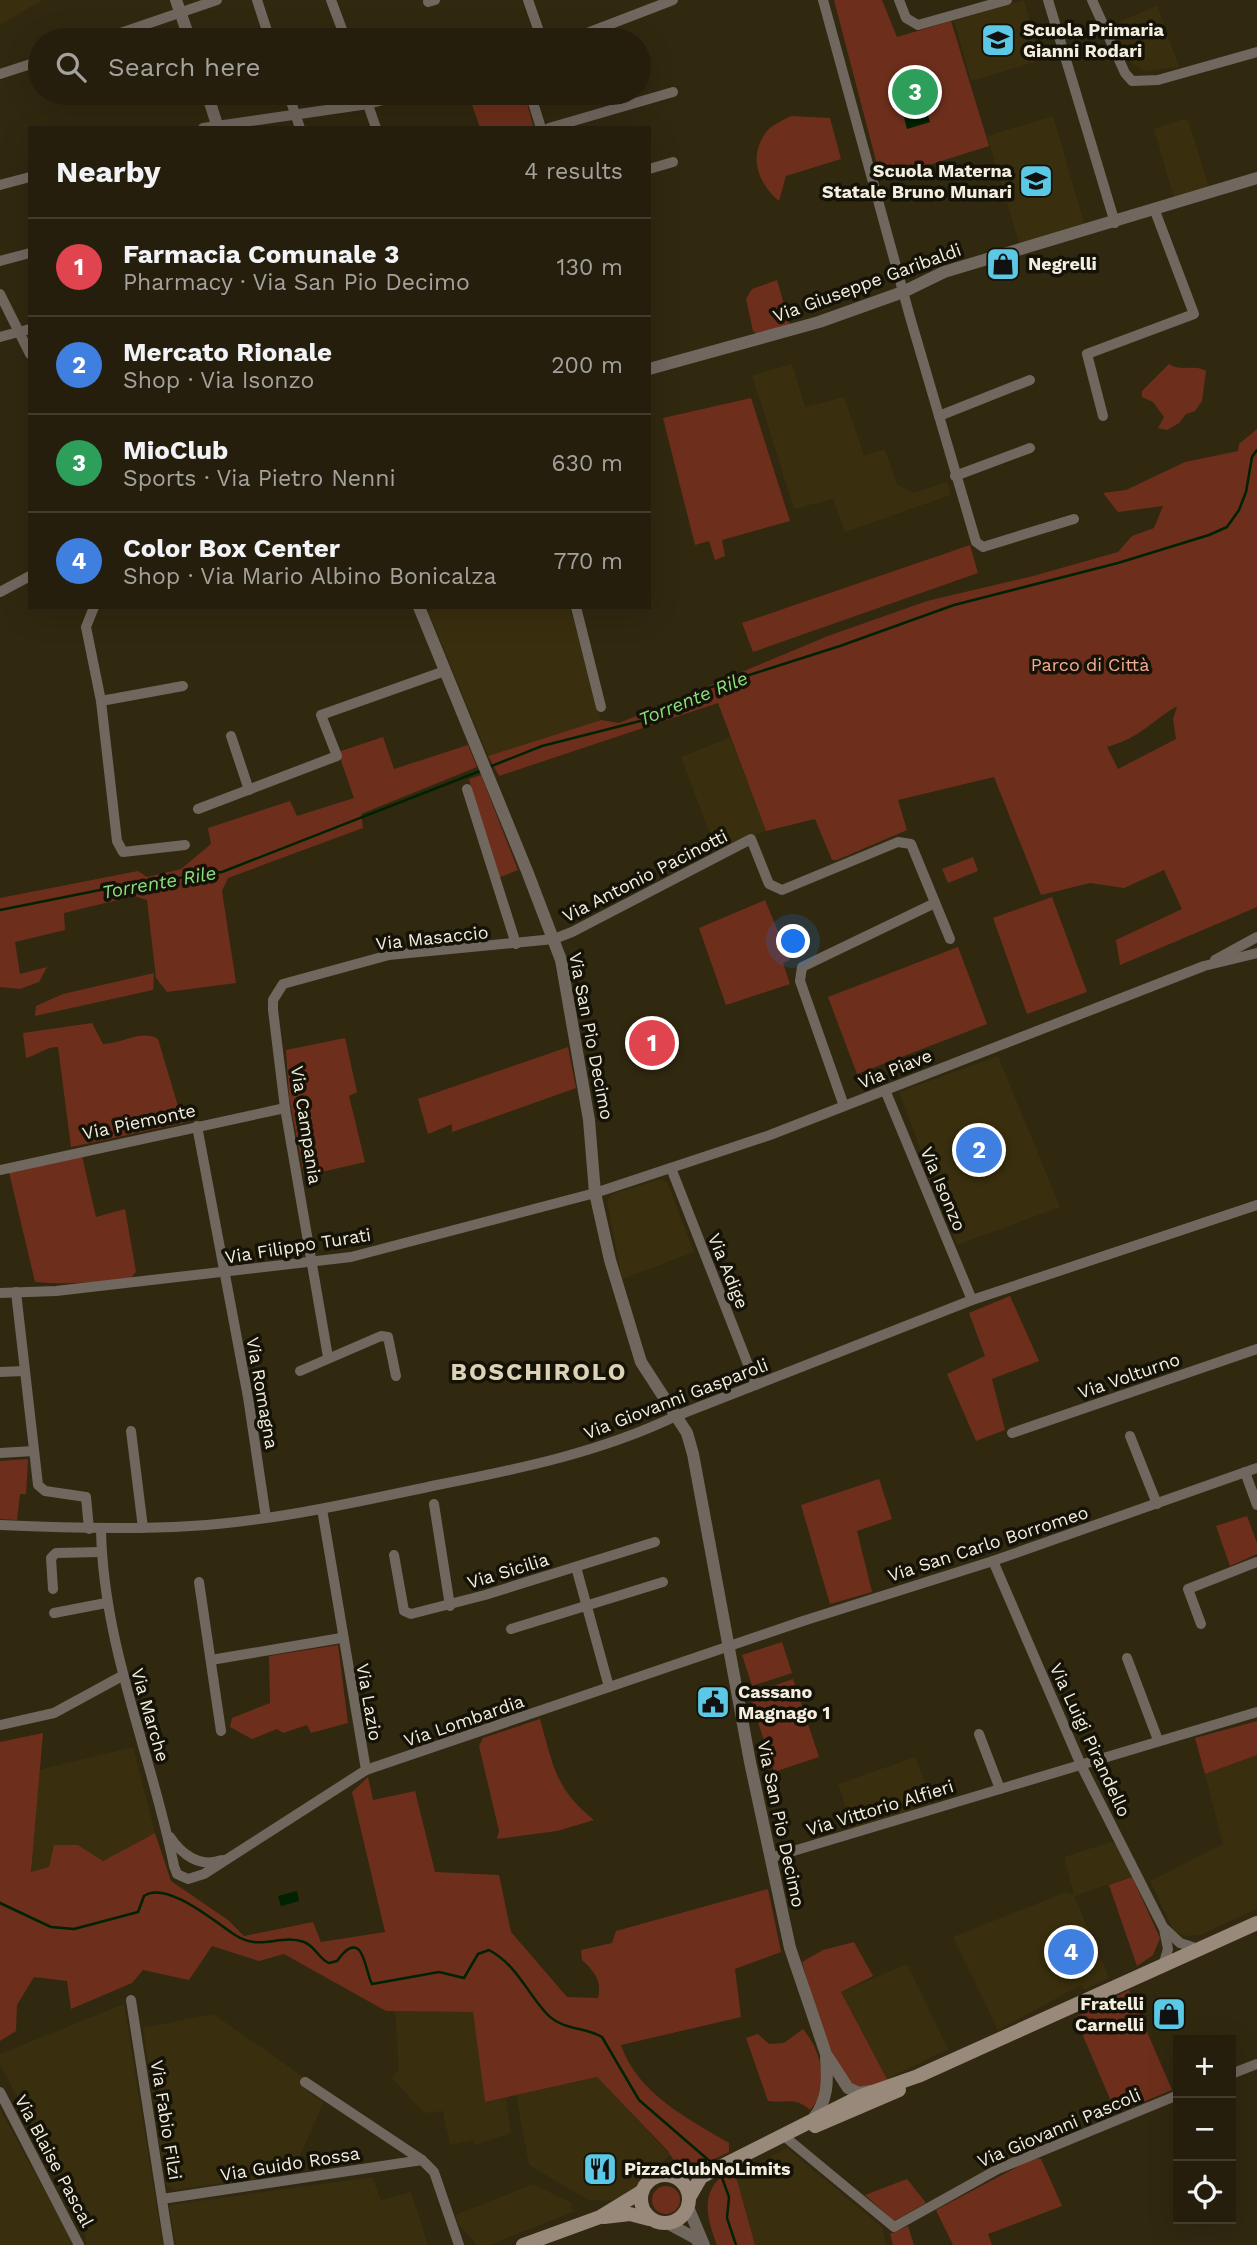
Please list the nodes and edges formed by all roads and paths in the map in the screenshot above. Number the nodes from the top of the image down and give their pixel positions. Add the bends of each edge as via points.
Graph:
1 (217, 0) edge
2 (257, 0) edge
3 (331, 0) edge
4 (528, 0) edge
5 (673, 0) edge
6 (823, 0) edge
7 (899, 0) edge
8 (1007, 0) edge
9 (1048, 0) edge
10 (1092, 0) edge
11 (178, 6) edge
12 (128, 28) edge
13 (186, 28) edge
14 (266, 28) edge
15 (342, 28) edge
16 (538, 28) edge
17 (600, 28) edge
18 (1257, 52) edge
19 (28, 65) edge
20 (0, 75) edge
21 (673, 92) dead end
22 (651, 98) edge
23 (211, 105) edge
24 (292, 105) edge
25 (360, 105) edge
26 (368, 105) edge
27 (534, 105) edge
28 (628, 105) edge
29 (295, 113) junction
30 (217, 126) edge
31 (299, 126) edge
32 (375, 126) edge
33 (540, 126) edge
34 (556, 126) edge
35 (673, 162) dead end
36 (651, 168) edge
37 (28, 178) edge
38 (1257, 178) edge
39 (0, 185) edge
40 (1156, 211) junction
41 (1115, 223) junction
42 (28, 254) edge
43 (0, 261) edge
44 (903, 292) junction
45 (0, 294) edge
46 (25, 331) edge
47 (0, 337) edge
48 (651, 368) edge
49 (1030, 380) dead end
50 (939, 416) junction
51 (1103, 416) dead end
52 (1030, 448) dead end
53 (955, 476) junction
54 (1074, 519) dead end
55 (28, 577) edge
56 (0, 592) edge
57 (93, 609) edge
58 (420, 609) edge
59 (576, 609) edge
60 (444, 671) junction
61 (183, 687) dead end
62 (100, 701) junction
63 (601, 707) dead end
64 (231, 736) dead end
65 (467, 789) dead end
66 (249, 790) junction
67 (198, 809) dead end
68 (185, 845) dead end
69 (936, 904) junction
70 (1257, 937) edge
71 (554, 939) junction
72 (950, 939) dead end
73 (516, 944) junction
74 (1257, 953) edge
75 (1203, 966) junction
76 (278, 991) joint
77 (885, 1090) junction
78 (844, 1107) junction
79 (285, 1108) junction
80 (197, 1126) junction
81 (671, 1168) junction
82 (0, 1170) edge
83 (595, 1193) junction
84 (1257, 1205) edge
85 (314, 1263) junction
86 (224, 1273) junction
87 (16, 1292) junction
88 (0, 1293) edge
89 (972, 1300) junction
90 (1257, 1349) edge
91 (328, 1357) junction
92 (24, 1371) junction
93 (300, 1371) dead end
94 (0, 1372) edge
95 (396, 1376) dead end
96 (756, 1385) junction
97 (676, 1416) junction
98 (131, 1432) dead end
99 (1012, 1433) dead end
100 (1130, 1436) dead end
101 (34, 1451) junction
102 (0, 1453) edge
103 (1257, 1468) edge
104 (1245, 1472) junction
105 (434, 1504) dead end
106 (1157, 1504) junction
107 (1257, 1505) edge
108 (322, 1509) junction
109 (266, 1518) junction
110 (0, 1525) edge
111 (89, 1528) junction
112 (143, 1528) junction
113 (101, 1529) junction
114 (655, 1542) dead end
115 (101, 1552) junction
116 (394, 1555) dead end
117 (993, 1561) junction
118 (1257, 1562) edge
119 (576, 1567) junction
120 (199, 1582) dead end
121 (663, 1582) dead end
122 (53, 1589) dead end
123 (106, 1603) junction
124 (450, 1605) junction
125 (586, 1606) junction
126 (54, 1613) dead end
127 (1201, 1624) dead end
128 (511, 1629) dead end
129 (341, 1638) junction
130 (728, 1647) junction
131 (1127, 1658) dead end
132 (211, 1660) junction
133 (122, 1676) junction
134 (609, 1687) junction
135 (1257, 1712) edge
136 (0, 1725) edge
137 (221, 1731) dead end
138 (979, 1734) dead end
139 (1157, 1740) junction
140 (1081, 1765) junction
141 (366, 1770) junction
142 (1000, 1789) junction
143 (167, 1834) junction
144 (770, 1858) junction
145 (225, 1859) junction
146 (1257, 1923) edge
147 (1164, 1929) junction
148 (1199, 1949) junction
149 (1163, 1966) junction
150 (131, 2000) dead end
151 (826, 2054) junction
152 (1257, 2064) edge
153 (1236, 2072) edge
154 (918, 2076) junction
155 (305, 2082) dead end
156 (828, 2083) junction
157 (844, 2084) junction
158 (876, 2090) junction
159 (0, 2092) edge
160 (1173, 2097) edge
161 (843, 2105) junction
162 (859, 2109) junction
163 (816, 2123) junction
164 (789, 2134) junction
165 (422, 2160) junction
166 (712, 2171) junction
167 (677, 2178) junction
168 (641, 2192) junction
169 (162, 2199) junction
170 (689, 2202) junction
171 (600, 2217) junction
172 (649, 2219) junction
173 (452, 2222) junction
174 (669, 2224) junction
175 (79, 2245) edge
176 (169, 2245) edge
177 (459, 2245) edge
178 (469, 2245) edge
179 (523, 2245) edge
180 (702, 2245) edge

1 - 11 street
2 - 14 street
3 - 15 street
4 - 16 street
5 - 17 street
6 - 44 street
7 - 8 street via 906,18 918,25
9 - 41 street
10 - 18 street via 1132,81 1148,82
11 - 12 street
11 - 13 street
19 - 20 street
21 - 22 street
23 - 30 street
24 - 29 street
25 - 29 street
26 - 32 street
27 - 33 street
28 - 34 street
29 - 30 street
29 - 31 street
35 - 36 street
37 - 39 street
38 - 40 street, Via Giuseppe Garibaldi
40 - 41 street, Via Giuseppe Garibaldi
40 - 51 street via 1194,314 1087,354
41 - 44 street, Via Giuseppe Garibaldi via 944,272
42 - 43 street
44 - 48 street, Via Giuseppe Garibaldi via 794,329
44 - 50 street
45 - 46 street
46 - 47 street
49 - 50 street
50 - 53 street
52 - 53 street
53 - 54 street via 976,542 983,547
55 - 56 street
57 - 62 street via 86,628
58 - 60 street, Via San Pio Decimo
59 - 63 street
60 - 66 street via 321,715 337,756
60 - 71 street, Via San Pio Decimo
61 - 62 street
62 - 68 street via 120,848 123,852
64 - 66 street
65 - 73 street
66 - 67 street
69 - 71 street, Via Antonio Pacinotti via 915,850 904,841 782,890 768,884 751,839
69 - 72 street
69 - 78 street via 802,967 800,981
70 - 75 street, Via Piave
71 - 73 street, Via Masaccio
71 - 83 street, Via San Pio Decimo via 587,1108
73 - 76 street, Via Masaccio via 389,955 292,981
74 - 75 street, Via Piave
75 - 77 street, Via Piave
76 - 79 street, Via Campania via 273,1010
77 - 78 street, Via Piave
77 - 89 street, Via Isonzo
78 - 81 street, Via Piave
79 - 80 street, Via Piemonte
79 - 85 street, Via Campania
80 - 82 street, Via Piemonte
80 - 86 street, Via Romagna
81 - 83 street, Via Piave
81 - 96 street, Via Adige
83 - 85 street, Via Filippo Turati
83 - 97 street, Via San Pio Decimo via 636,1351
84 - 89 street, Via Giovanni Gasparoli
85 - 86 street, Via Filippo Turati
85 - 91 street, Via Campania
86 - 87 street, Via Filippo Turati
86 - 109 street, Via Romagna
87 - 88 street, Via Filippo Turati
87 - 92 street
89 - 96 street, Via Giovanni Gasparoli
90 - 99 street, Via Volturno
91 - 93 street
91 - 95 street via 388,1337
92 - 94 street
92 - 101 street
96 - 97 street, Via Giovanni Gasparoli
97 - 108 street, Via Giovanni Gasparoli via 595,1449
97 - 130 street, Via San Pio Decimo via 687,1433 699,1476
98 - 112 street
100 - 106 street
101 - 102 street
101 - 111 street via 40,1489 86,1497
103 - 104 street, Via San Carlo Borromeo
104 - 106 street, Via San Carlo Borromeo
104 - 107 street
105 - 124 street, Via Sicilia
106 - 117 street, Via San Carlo Borromeo
108 - 109 street, Via Giovanni Gasparoli
108 - 129 street, Via Lazio
109 - 112 street, Via Giovanni Gasparoli
110 - 111 street, Via Giovanni Gasparoli
111 - 113 street, Via Giovanni Gasparoli
112 - 113 street, Via Giovanni Gasparoli
113 - 115 street, Via Marche
114 - 119 street, Via Sicilia
115 - 122 street via 56,1553 51,1558
115 - 123 street, Via Marche
116 - 124 street, Via Sicilia via 404,1611 411,1614
117 - 130 street, Via San Carlo Borromeo
117 - 140 street, Via Luigi Pirandello
118 - 127 street via 1188,1589
119 - 124 street, Via Sicilia
119 - 125 street, Via Sicilia
120 - 132 street
121 - 125 street
123 - 126 street
123 - 133 street, Via Marche
125 - 128 street
125 - 134 street, Via Sicilia
129 - 132 street
129 - 141 street, Via Lazio
130 - 134 street, Via Lombardia
130 - 144 street, Via San Pio Decimo
131 - 139 street
132 - 137 street
133 - 136 street via 54,1713
133 - 143 street, Via Marche
134 - 141 street, Via Lombardia
135 - 139 street, Via Vittorio Alfieri
138 - 142 street
139 - 140 street, Via Vittorio Alfieri
140 - 142 street, Via Vittorio Alfieri
140 - 147 street, Via Luigi Pirandello
141 - 145 street, Via Lombardia
142 - 144 street, Via Vittorio Alfieri
143 - 145 street via 195,1860
143 - 145 street, Via Marche via 181,1877 195,1878
144 - 151 street, Via San Pio Decimo via 790,1948
146 - 148 main road
147 - 148 street via 1180,1943
147 - 149 street, Via Luigi Pirandello via 1168,1949
148 - 149 main road
149 - 154 main road
150 - 169 street, Via Fabio Filzi
151 - 156 street, Via San Pio Decimo
151 - 157 street, Via San Pio Decimo
152 - 153 street
154 - 158 main road
154 - 162 main road
155 - 165 street
156 - 161 street
156 - 163 street, Via San Pio Decimo
157 - 158 street via 859,2092
157 - 161 street
158 - 161 main road
159 - 175 street, Via Blaise Pascal
160 - 164 street, Via Giovanni Pascoli via 998,2169 894,2227
161 - 162 street
161 - 163 main road
162 - 163 main road
163 - 164 main road
164 - 166 main road
165 - 169 street, Via Guido Rossa
165 - 173 street via 434,2172
166 - 167 main road
166 - 170 main road via 701,2177
167 - 168 main road via 652,2178
167 - 170 main road
168 - 171 main road
168 - 172 main road via 640,2203
169 - 176 street, Via Fabio Filzi
170 - 174 main road via 682,2217
170 - 180 street
171 - 172 main road via 631,2214
171 - 179 main road
172 - 174 main road
173 - 177 street
173 - 178 street
174 - 180 street

